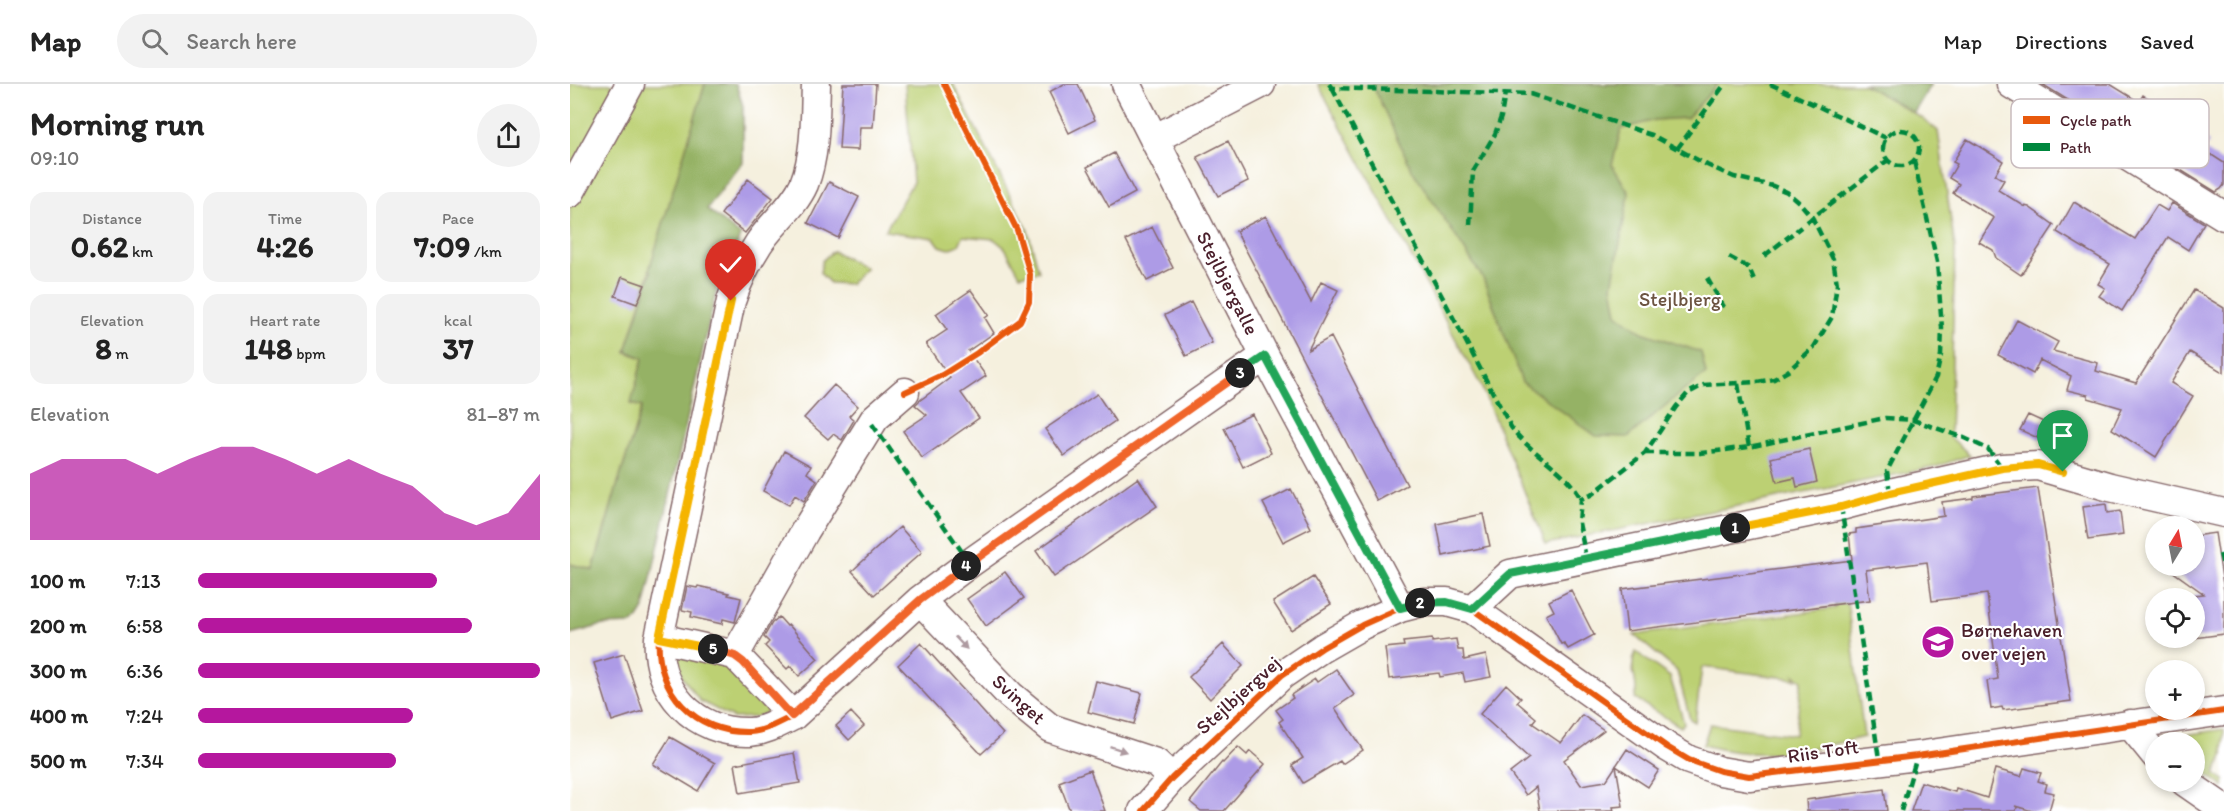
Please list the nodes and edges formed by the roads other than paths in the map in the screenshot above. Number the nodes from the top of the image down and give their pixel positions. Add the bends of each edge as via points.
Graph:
1 (630, 84) edge
2 (816, 84) edge
3 (1126, 84) edge
4 (1261, 84) edge
5 (2011, 84) edge
6 (2035, 99) edge
7 (1154, 139) junction
8 (2147, 168) edge
9 (570, 193) edge
10 (2224, 216) edge
11 (1265, 356) junction
12 (905, 392) dead end
13 (2224, 513) edge
14 (920, 600) junction
15 (1400, 608) junction
16 (1472, 609) junction
17 (659, 638) junction
18 (735, 656) junction
19 (2224, 711) edge
20 (792, 716) junction
21 (2130, 724) junction
22 (2145, 742) edge
23 (1172, 777) junction
24 (2199, 792) edge
25 (2224, 809) edge
26 (1143, 811) edge

1 - 9 street
2 - 17 street via 813,138 804,185 759,242 731,301
3 - 7 street, Stejlbjergalle
4 - 7 street
5 - 6 street
7 - 11 street, Stejlbjergalle
8 - 10 street
11 - 14 street
11 - 15 street, Stejlbjergalle
12 - 18 street via 875,418 805,531
13 - 16 street via 2110,487 2038,465 2002,468 1841,507 1510,574
14 - 20 street
14 -> 23 street, Svinget via 1010,695 1050,728 1156,763
15 - 16 street, Stejlbjergvej via 1423,602 1447,602
15 - 23 street, Stejlbjergvej via 1362,624 1282,675
16 - 21 street, Riis Toft via 1667,747 1689,760 1730,773 1782,773
17 - 18 street
17 - 20 street via 661,671 675,699 693,715 729,730 750,732 770,728
18 - 20 street
19 - 21 street, Riis Toft
21 - 22 street
23 - 26 street, Stejlbjergvej
24 - 25 street

